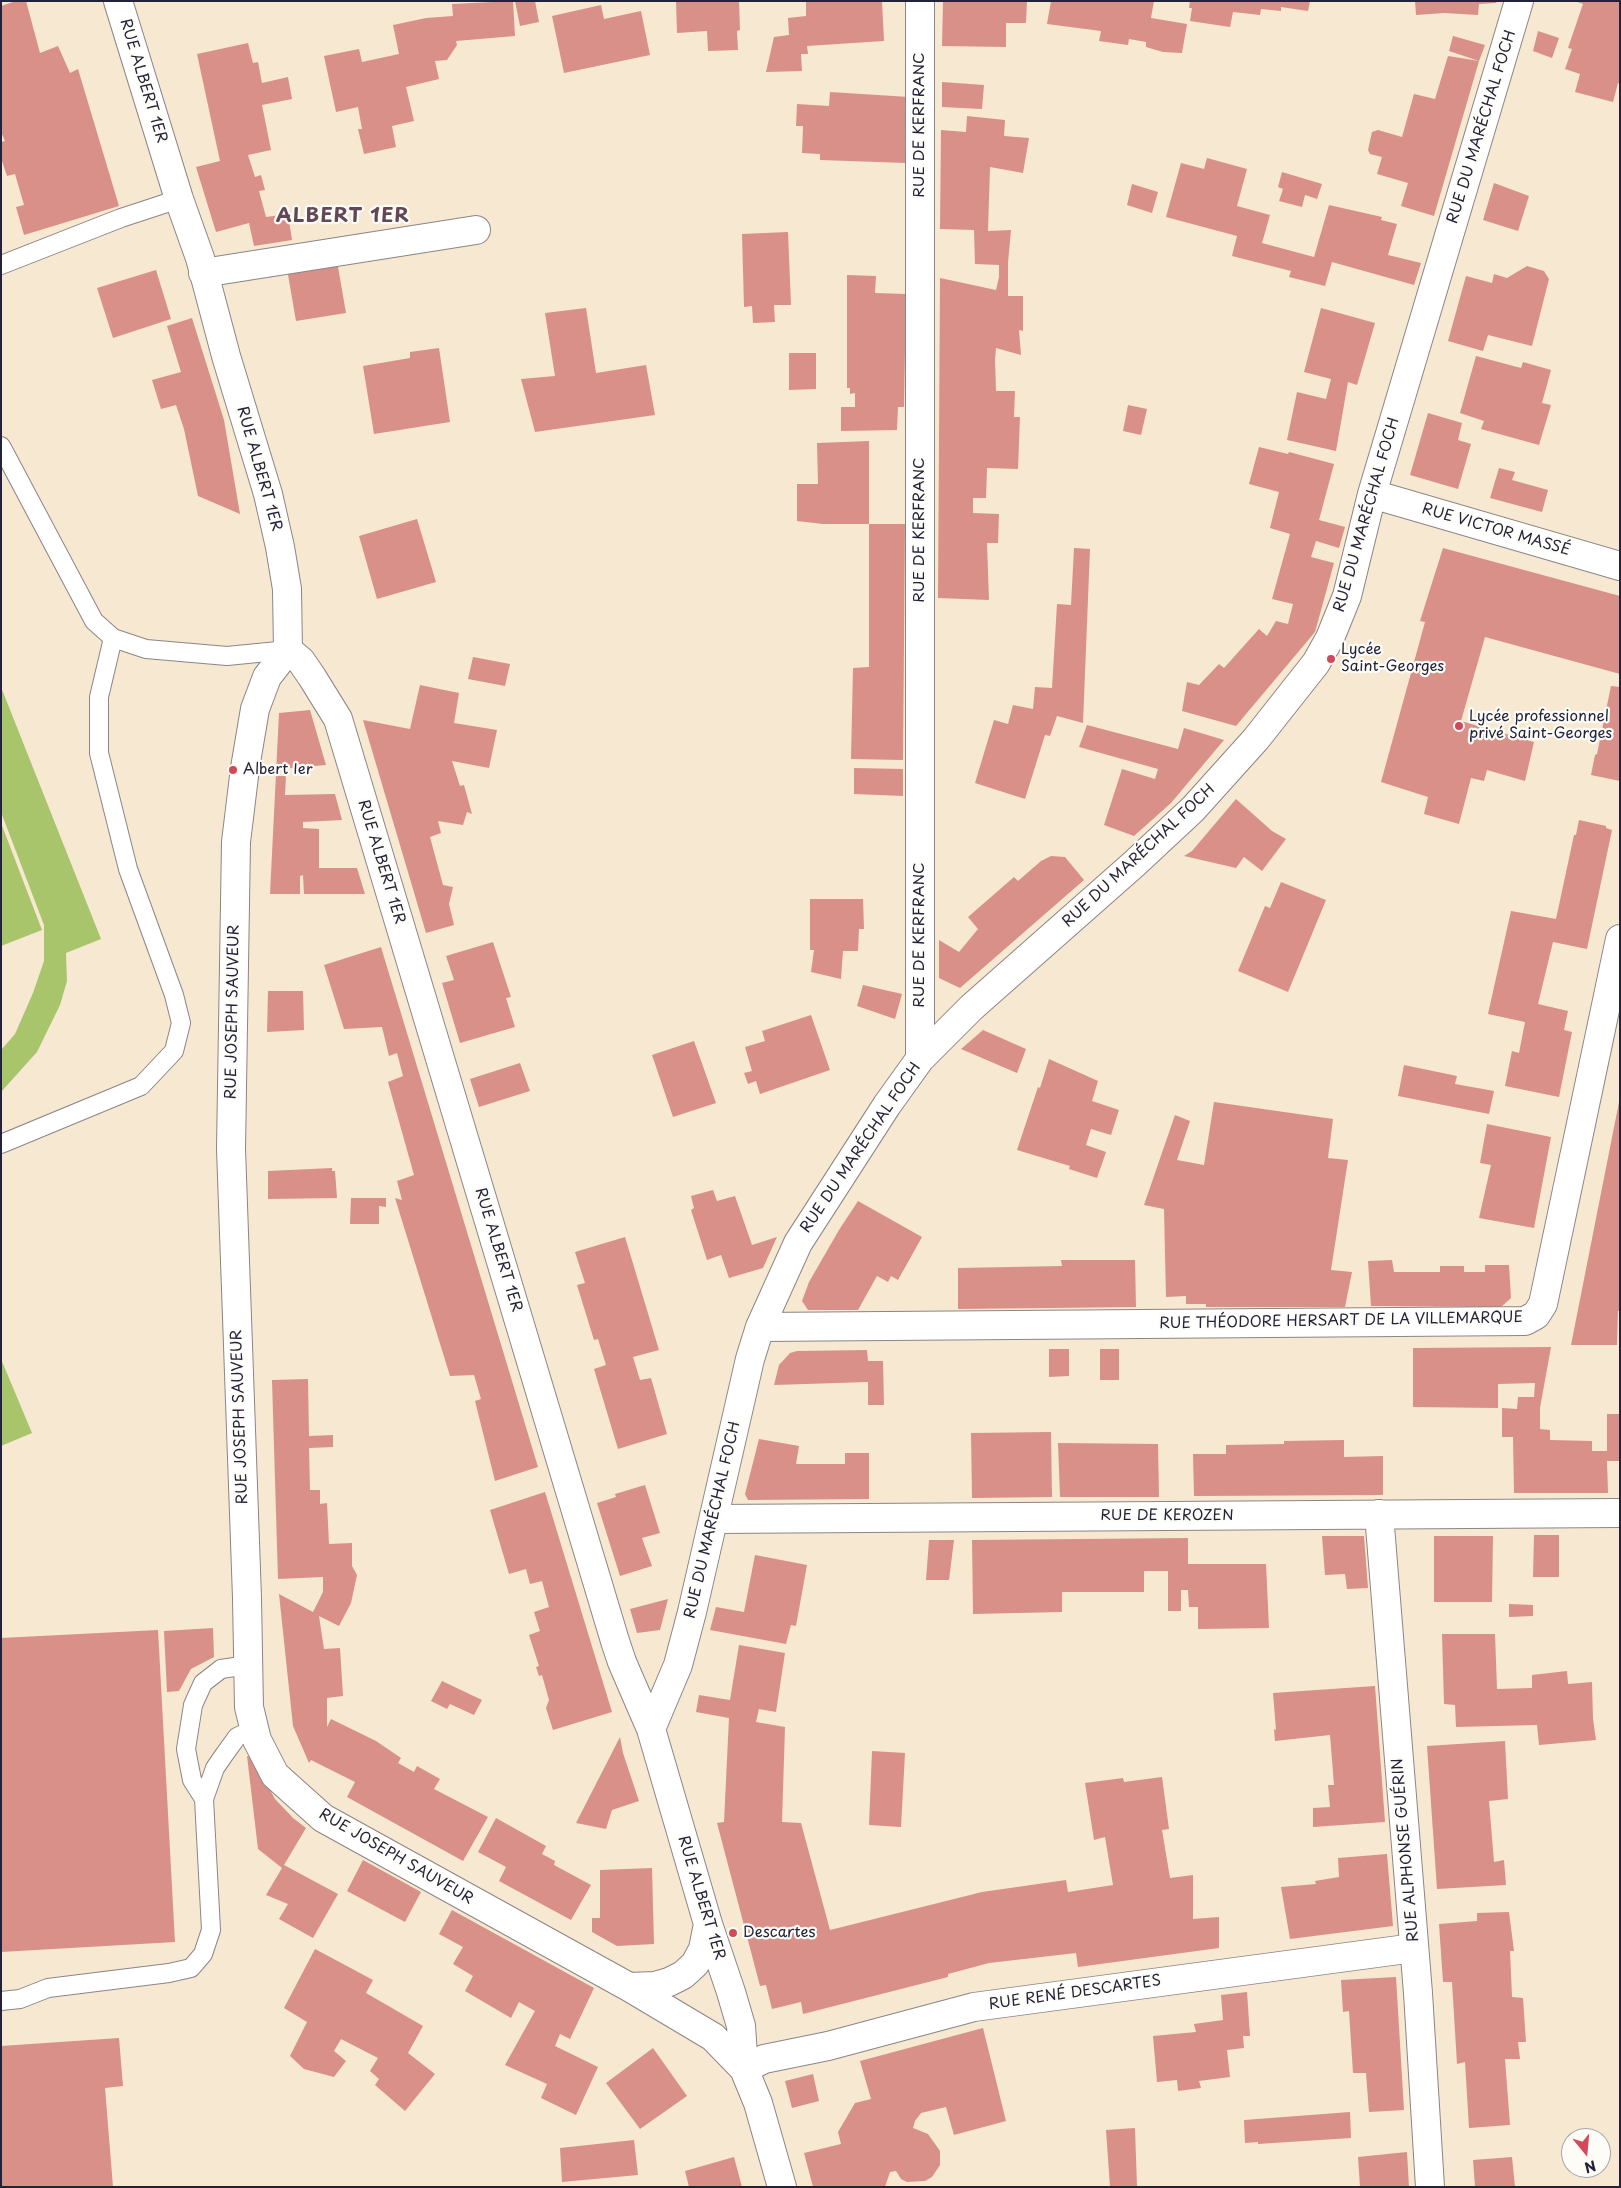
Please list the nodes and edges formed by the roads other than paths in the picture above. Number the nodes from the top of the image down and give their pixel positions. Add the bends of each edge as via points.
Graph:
1 (118, 1) edge
2 (920, 1) edge
3 (1519, 1) edge
4 (179, 199) junction
5 (476, 230) dead end
6 (1, 265) edge
7 (203, 273) junction
8 (1, 446) edge
9 (1372, 494) junction
10 (1620, 566) edge
11 (113, 638) junction
12 (288, 650) junction
13 (1620, 939) edge
14 (920, 1059) junction
15 (1, 1144) edge
16 (760, 1327) junction
17 (1620, 1513) edge
18 (1378, 1514) junction
19 (715, 1519) junction
20 (248, 1666) junction
21 (254, 1729) junction
22 (651, 1729) junction
23 (204, 1799) junction
24 (708, 1924) junction
25 (1414, 1948) junction
26 (629, 1987) junction
27 (1, 2001) edge
28 (744, 2069) junction
29 (782, 2187) edge
30 (1430, 2187) edge

1 - 4 street, RUE ALBERT 1ER
2 - 14 street, RUE DE KERFRANC
3 - 9 street, RUE DU MARÉCHAL FOCH
4 - 6 lane
4 - 7 street, RUE ALBERT 1ER
5 - 7 street
7 - 12 street, RUE ALBERT 1ER via 268,494 280,547 287,589
8 - 11 lane via 94,621
9 - 10 street, RUE VICTOR MASSÉ
9 - 14 street, RUE DU MARÉCHAL FOCH via 1347,596 1330,638 1316,663 1262,732 1192,809 972,1007
11 - 12 lane via 146,649 227,656
11 - 15 lane via 99,697 99,753 128,869 181,1023 174,1051 141,1086
12 - 20 street, RUE JOSEPH SAUVEUR via 267,677 255,709 236,842 231,1149
12 - 22 street, RUE ALBERT 1ER via 301,661 338,719 615,1640
13 - 16 street, RUE THÉODORE HERSART DE LA VILLEMARQUE via 1543,1304 1536,1315 1525,1321
14 - 16 street, RUE DU MARÉCHAL FOCH via 798,1243
16 - 19 street, RUE DU MARÉCHAL FOCH
17 - 18 street, RUE DE KEROZEN
18 - 19 street, RUE DE KEROZEN
18 - 25 street, RUE ALPHONSE GUÉRIN
19 - 22 street, RUE DU MARÉCHAL FOCH via 678,1665
20 - 21 street, RUE JOSEPH SAUVEUR via 249,1706
20 - 23 lane via 221,1669 203,1683 193,1705 186,1749 192,1780
21 - 23 lane via 237,1738 224,1755 215,1768
21 - 26 street, RUE JOSEPH SAUVEUR via 275,1774 323,1818
22 - 24 street, RUE ALBERT 1ER
23 - 27 lane via 211,1930 203,1954 191,1968 48,1988 20,2000
24 - 26 street via 703,1950 683,1975 655,1986
24 - 28 street, RUE ALBERT 1ER via 741,2026
25 - 28 street, RUE RENÉ DESCARTES via 974,2007 828,2046 764,2059
25 - 30 street, RUE ALPHONSE GUÉRIN
26 - 28 street, RUE JOSEPH SAUVEUR via 713,2037
28 - 29 street via 758,2103

